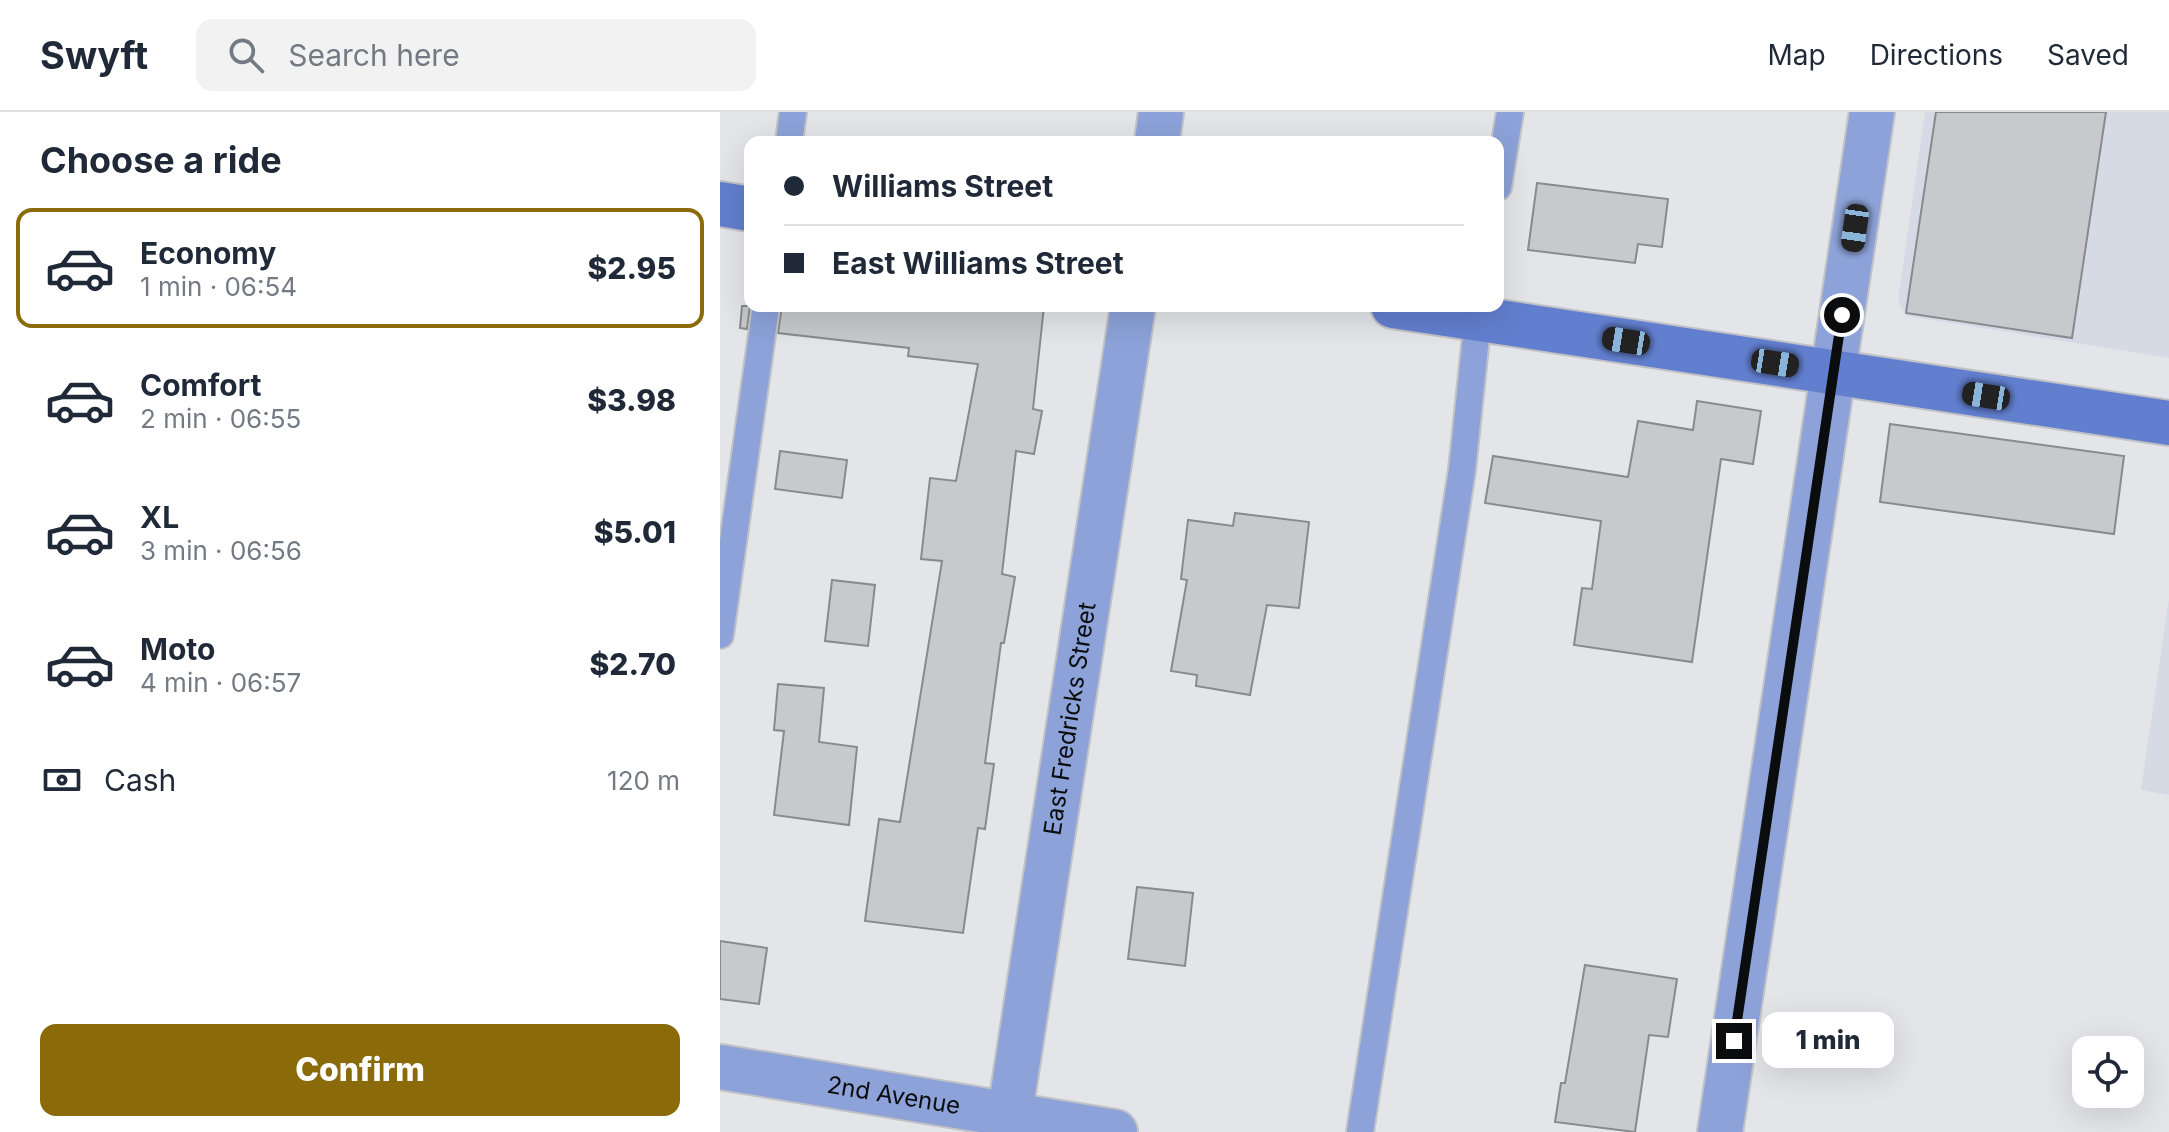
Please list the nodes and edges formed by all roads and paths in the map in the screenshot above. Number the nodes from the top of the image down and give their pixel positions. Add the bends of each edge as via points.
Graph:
1 (793, 112) edge
2 (1161, 112) edge
3 (1510, 112) edge
4 (1872, 112) edge
5 (790, 136) edge
6 (1158, 136) edge
7 (1504, 150) edge
8 (720, 204) edge
9 (744, 208) edge
10 (765, 312) edge
11 (1132, 312) edge
12 (1479, 312) edge
13 (1834, 372) junction
14 (2169, 423) edge
15 (720, 635) edge
16 (720, 1067) edge
17 (1008, 1124) edge
18 (1115, 1132) edge
19 (1360, 1132) edge
20 (1720, 1132) edge

1 - 5 lane
2 - 6 street
3 - 7 lane
4 - 13 street
8 - 9 street
10 - 15 lane
11 - 17 street, East Fredricks Street
12 - 13 street
12 - 19 lane via 1462,470
13 - 14 street
13 - 20 street
16 - 17 street, 2nd Avenue
17 - 18 street, 2nd Avenue

